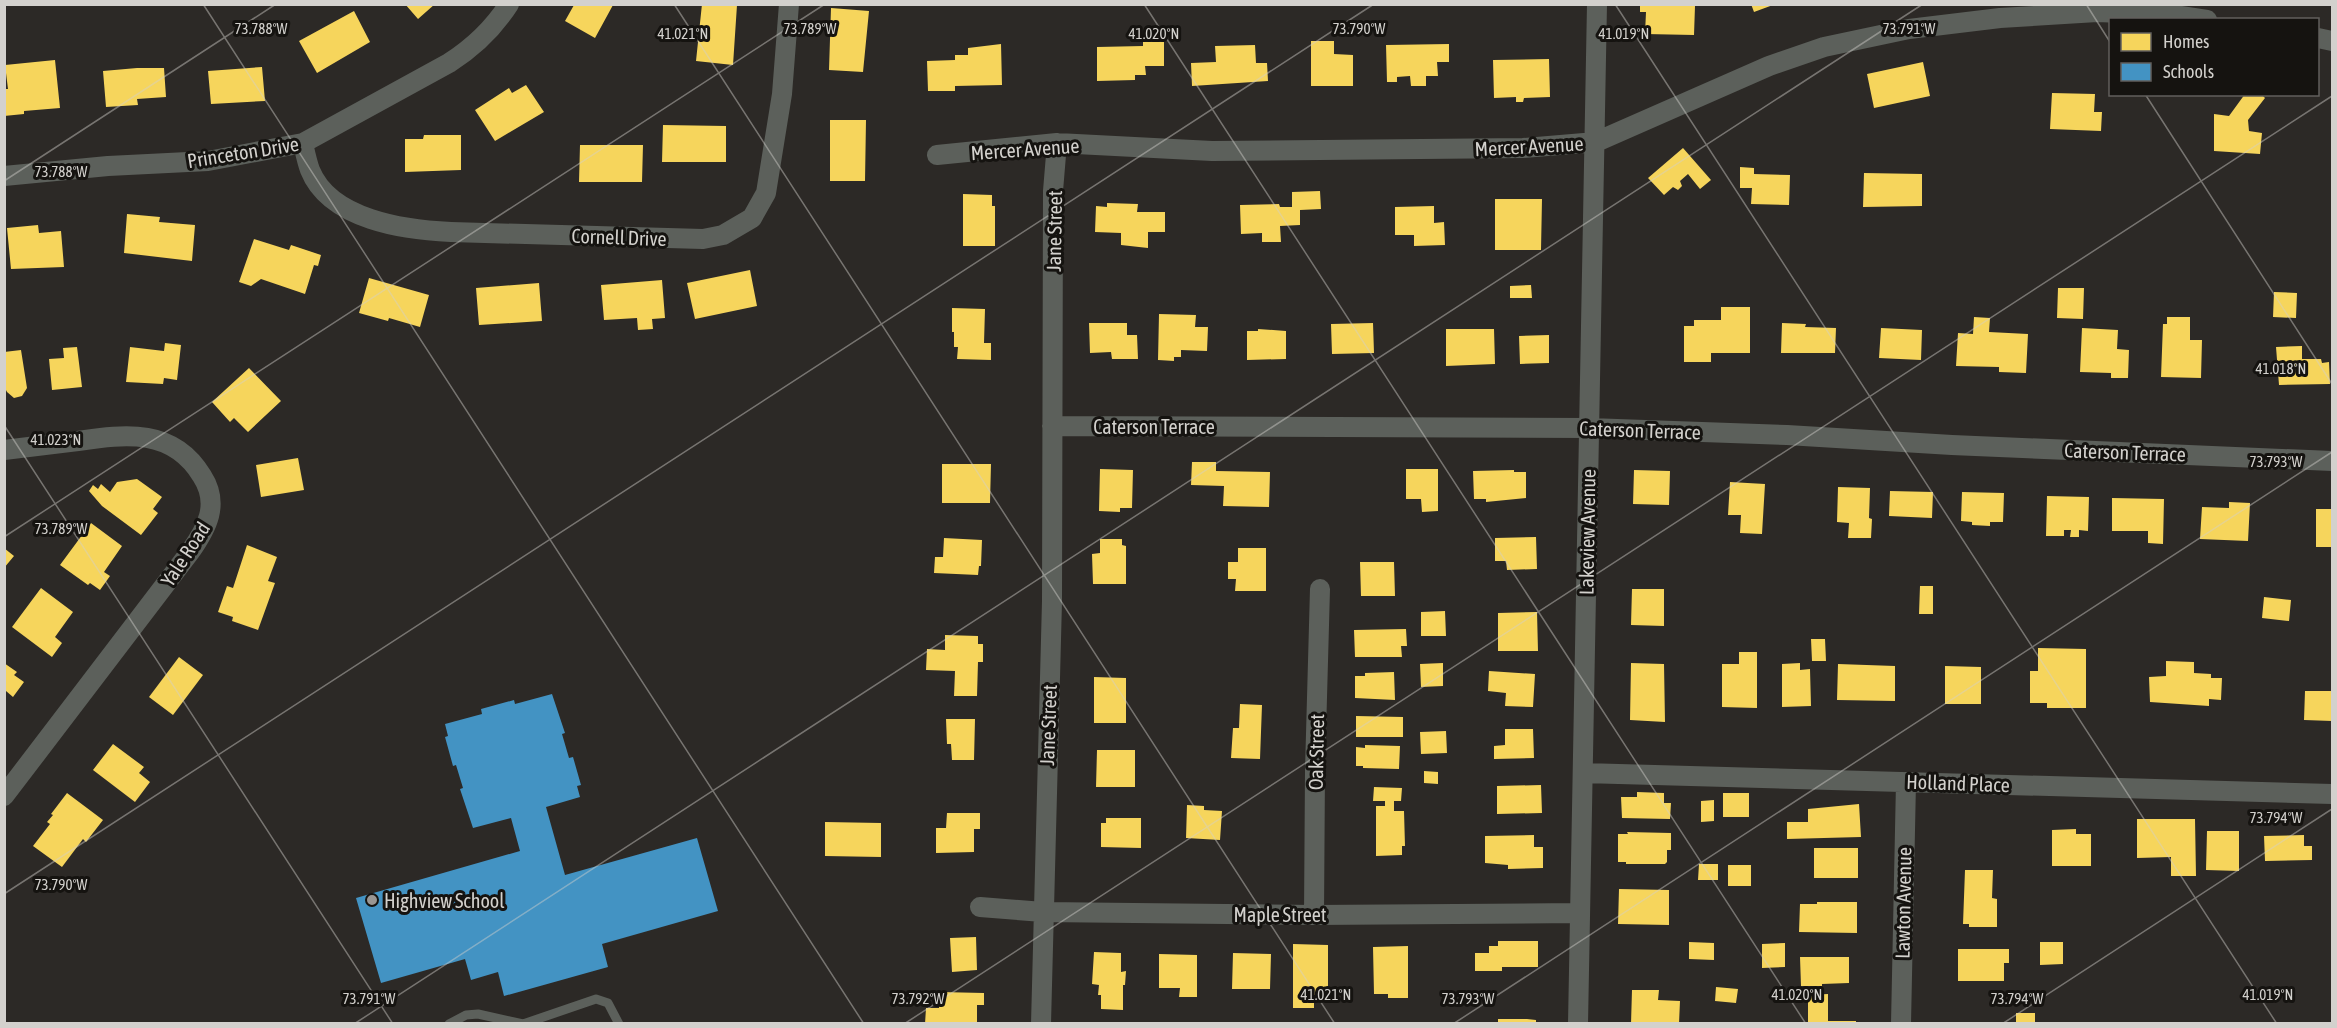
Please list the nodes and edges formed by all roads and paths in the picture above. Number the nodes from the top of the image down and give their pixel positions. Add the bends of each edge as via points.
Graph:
1 (509, 4) edge
2 (789, 4) edge
3 (1597, 4) edge
4 (2194, 18) edge
5 (1596, 142) junction
6 (303, 143) junction
7 (1057, 143) junction
8 (937, 155) dead end
9 (4, 176) edge
10 (1052, 426) junction
11 (1589, 428) junction
12 (4, 450) edge
13 (2332, 461) edge
14 (1320, 589) dead end
15 (1582, 773) junction
16 (1906, 782) junction
17 (2332, 794) edge
18 (4, 796) edge
19 (981, 907) dead end
20 (1043, 912) junction
21 (1579, 913) junction
22 (1314, 915) junction
23 (449, 1023) edge
24 (523, 1023) edge
25 (619, 1023) edge
26 (1041, 1023) edge
27 (1578, 1023) edge
28 (1901, 1023) edge

1 - 6 street, Princeton Drive via 487,33 449,63
2 - 6 street, Cornell Drive via 782,94 766,193 752,218 723,235 703,239 421,231 393,226 365,218 333,199 311,172
3 - 5 street, Lakeview Avenue
4 - 5 street, Mercer Avenue via 2097,12 2000,18 1824,47 1769,66
5 - 7 street, Mercer Avenue via 1523,148 1212,151
5 - 11 street, Lakeview Avenue
6 - 9 street, Princeton Drive via 208,161
7 - 8 street, Mercer Avenue
7 - 10 street, Jane Street via 1053,191
10 - 11 street, Caterson Terrace
10 - 20 street, Jane Street via 1052,601
11 - 13 street, Caterson Terrace
11 - 15 street, Lakeview Avenue
12 - 18 street, Yale Road via 117,436 166,442 179,450 207,483 212,511 190,552
14 - 22 street, Oak Street
15 - 16 street, Holland Place
15 - 21 street, Lakeview Avenue
16 - 17 street, Holland Place
16 - 28 street, Lawton Avenue
19 - 20 street, Maple Street
20 - 22 street, Maple Street
20 - 26 street, Jane Street
21 - 22 street, Maple Street
21 - 27 street, Lakeview Avenue
23 - 24 lane via 478,1014
24 - 25 lane via 596,999 608,1003

